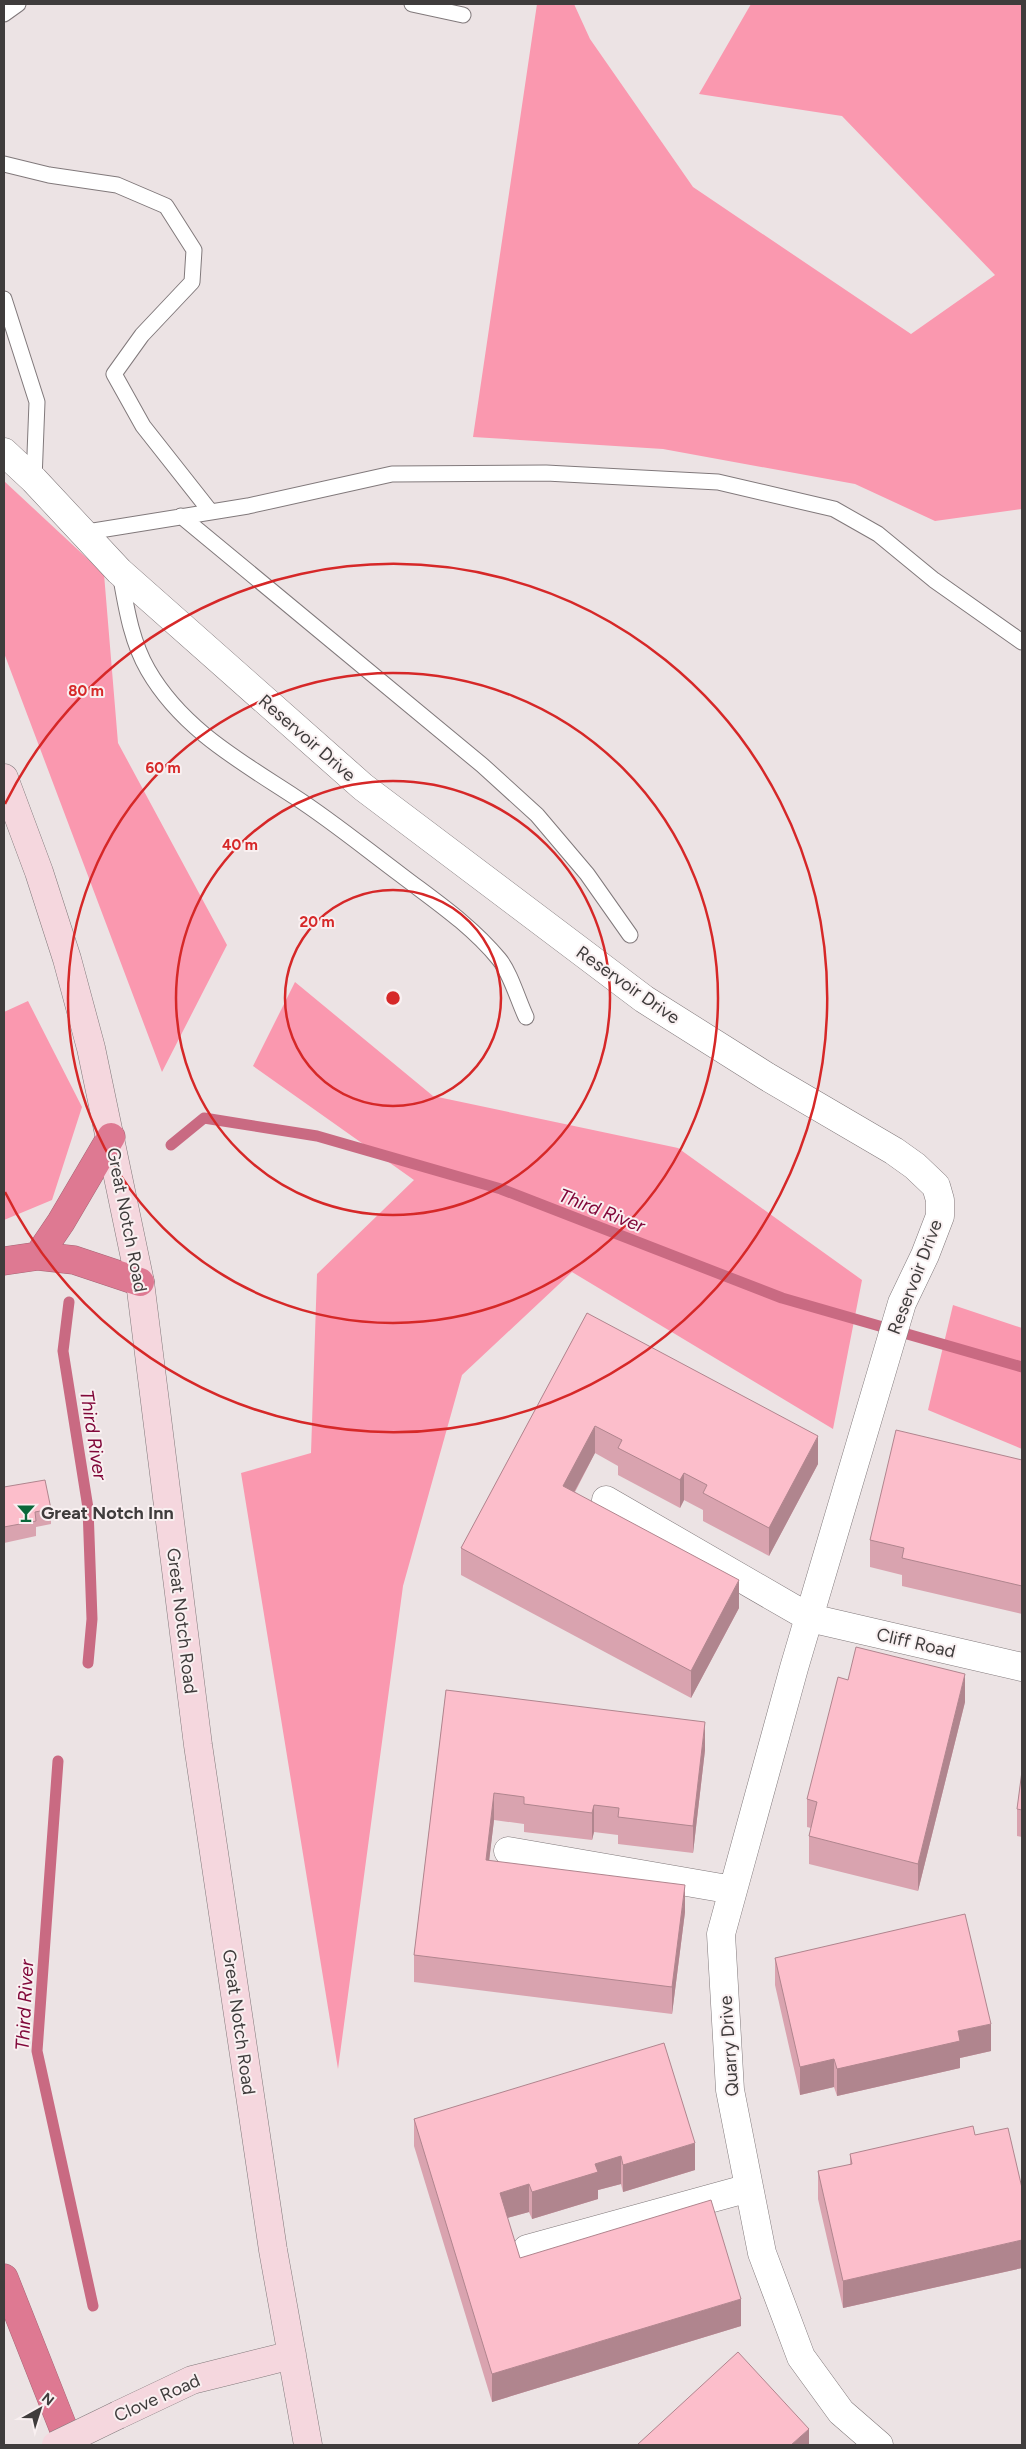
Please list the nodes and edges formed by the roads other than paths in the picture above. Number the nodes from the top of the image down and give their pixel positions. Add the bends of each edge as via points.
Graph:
1 (18, 4) edge
2 (412, 4) edge
3 (4, 14) edge
4 (463, 15) dead end
5 (4, 164) edge
6 (4, 299) edge
7 (8, 320) edge
8 (4, 452) edge
9 (34, 480) junction
10 (210, 511) junction
11 (181, 516) junction
12 (81, 533) junction
13 (119, 571) junction
14 (1022, 642) edge
15 (4, 778) edge
16 (630, 935) dead end
17 (526, 1017) dead end
18 (111, 1137) junction
19 (38, 1256) junction
20 (4, 1261) edge
21 (140, 1282) junction
22 (606, 1500) dead end
23 (810, 1618) junction
24 (1022, 1667) edge
25 (508, 1851) dead end
26 (733, 1890) junction
27 (749, 2188) junction
28 (527, 2249) dead end
29 (4, 2278) edge
30 (292, 2355) junction
31 (56, 2445) edge
32 (70, 2445) edge
33 (308, 2445) edge
34 (879, 2445) edge

1 - 3 lane
2 - 4 lane
5 - 10 lane via 49,175 117,185 166,206 194,250 192,282 142,335 114,374 143,426
6 - 7 lane
7 - 9 lane via 37,402
8 - 9 street, Reservoir Drive
9 - 12 street, Reservoir Drive
10 - 11 lane
10 - 14 lane via 248,506 392,474 546,473 718,482 834,509 878,534 934,580
11 - 12 lane
11 - 16 lane via 482,765 537,815 587,874
12 - 13 street, Reservoir Drive
13 - 17 lane via 135,640 148,669 166,698 186,720 245,766 338,828 472,930 500,960
13 - 23 street, Reservoir Drive via 363,787 589,959 660,1009 766,1076 894,1151 936,1186 940,1216 902,1303
15 - 18 street, Great Notch Road via 67,959
18 - 19 highway
18 - 21 street, Great Notch Road
19 - 20 highway
19 - 21 highway via 74,1260
21 - 30 street, Great Notch Road via 198,1745 273,2250
22 - 23 street, Cliff Road
23 - 24 street, Cliff Road
23 - 26 street, Quarry Drive
25 - 26 street
26 - 27 street, Quarry Drive via 721,1934 730,2090
27 - 28 street
27 - 34 street, Quarry Drive via 762,2253 801,2357 840,2412
29 - 32 highway
30 - 31 street, Clove Road, bridge via 192,2380
30 - 33 street, Great Notch Road

